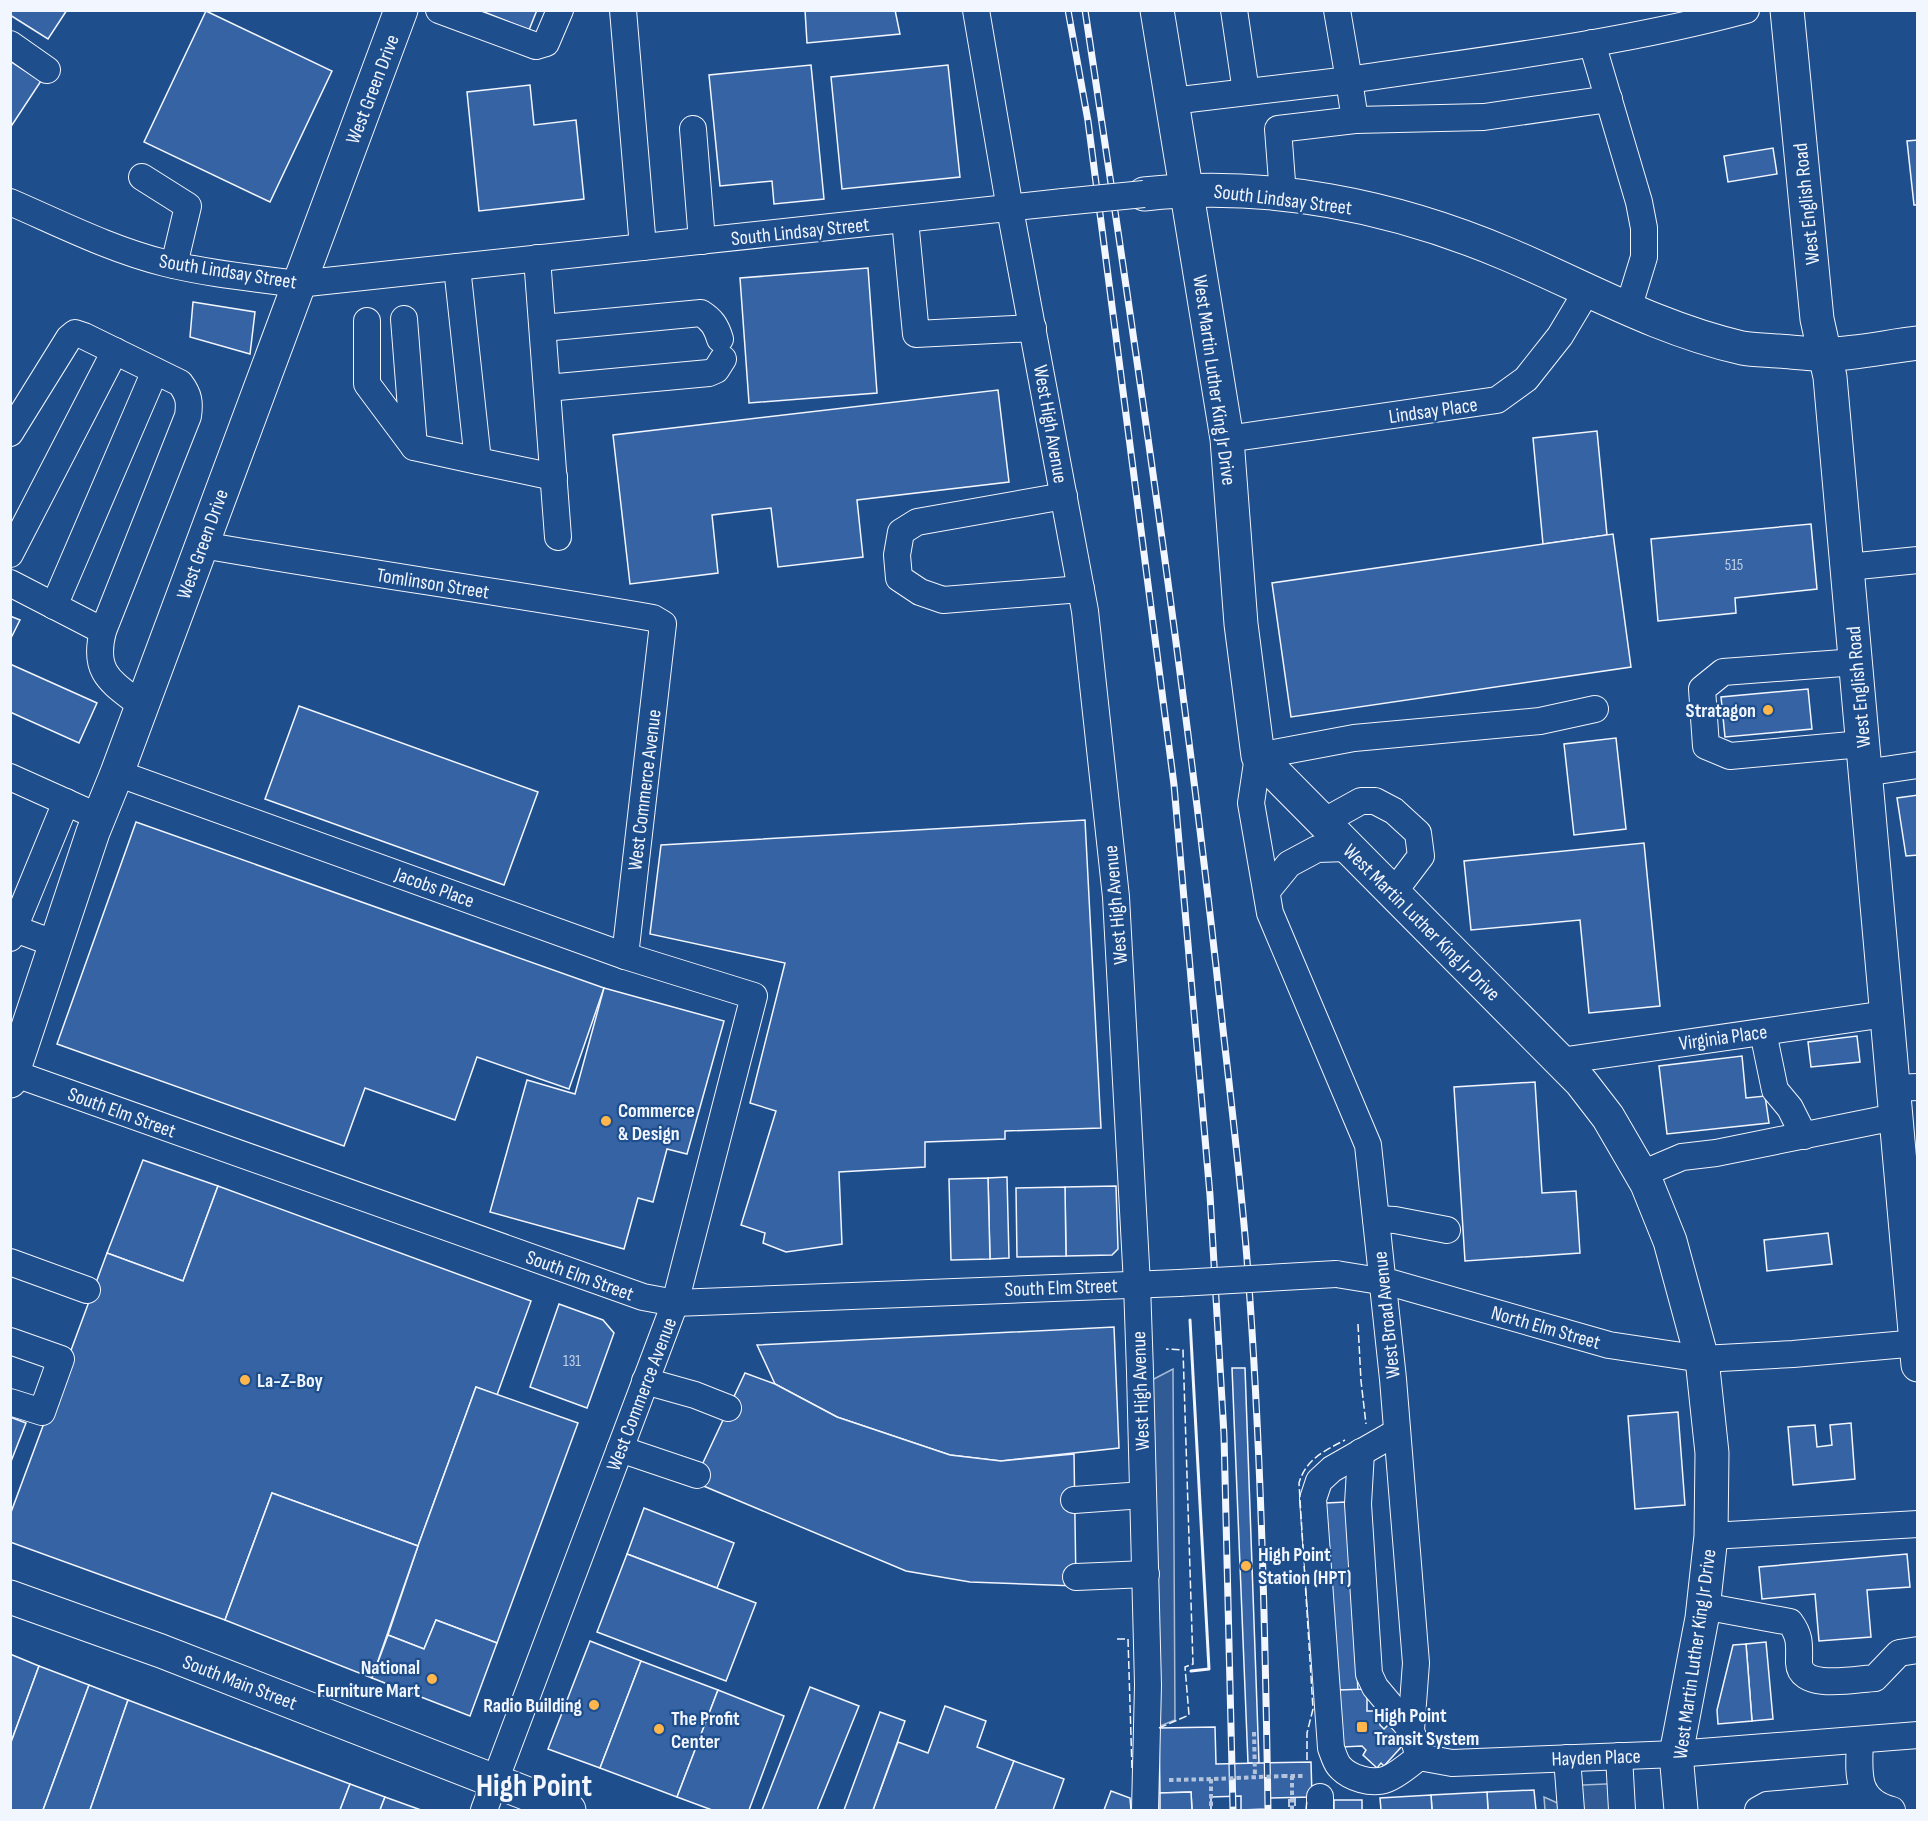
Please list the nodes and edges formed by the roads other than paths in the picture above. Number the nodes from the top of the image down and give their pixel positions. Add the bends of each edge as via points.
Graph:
1 (402, 10) edge
2 (439, 10) edge
3 (560, 10) edge
4 (623, 10) edge
5 (976, 10) edge
6 (1157, 10) edge
7 (1234, 10) edge
8 (1337, 10) edge
9 (1746, 10) edge
10 (1786, 10) edge
11 (1592, 43) junction
12 (10, 44) edge
13 (47, 70) dead end
14 (1348, 80) junction
15 (1274, 89) junction
16 (1246, 92) junction
17 (1609, 99) junction
18 (1172, 101) junction
19 (1355, 120) junction
20 (693, 129) dead end
21 (1278, 129) junction
22 (142, 177) dead end
23 (1187, 189) junction
24 (1144, 194) joint
25 (1282, 195) junction
26 (10, 202) edge
27 (1010, 209) junction
28 (905, 220) junction
29 (702, 241) junction
30 (643, 247) junction
31 (537, 258) junction
32 (174, 265) junction
33 (457, 267) junction
34 (298, 284) junction
35 (1587, 291) junction
36 (1628, 309) junction
37 (404, 319) dead end
38 (367, 321) dead end
39 (543, 328) junction
40 (1033, 328) junction
41 (1917, 343) edge
42 (115, 351) junction
43 (1825, 354) junction
44 (154, 371) junction
45 (547, 388) junction
46 (10, 433) edge
47 (1227, 439) junction
48 (414, 447) junction
49 (478, 461) junction
50 (554, 477) junction
51 (1064, 496) junction
52 (558, 537) dead end
53 (202, 545) junction
54 (10, 554) edge
55 (1917, 560) edge
56 (1848, 567) junction
57 (10, 583) edge
58 (1081, 589) junction
59 (54, 606) junction
60 (663, 624) joint
61 (103, 631) junction
62 (1856, 662) junction
63 (142, 706) junction
64 (1595, 709) dead end
65 (1258, 756) junction
66 (1863, 758) junction
67 (1917, 765) edge
68 (117, 773) junction
69 (10, 777) edge
70 (66, 802) junction
71 (99, 817) junction
72 (1323, 822) junction
73 (1348, 848) junction
74 (1267, 891) junction
75 (1393, 893) junction
76 (12, 931) edge
77 (56, 944) junction
78 (625, 956) junction
79 (754, 996) joint
80 (1886, 1014) junction
81 (1763, 1032) junction
82 (1560, 1061) junction
83 (12, 1076) edge
84 (1902, 1098) edge
85 (1804, 1136) junction
86 (1642, 1174) junction
87 (1376, 1220) junction
88 (1447, 1230) dead end
89 (10, 1262) edge
90 (1382, 1281) junction
91 (1137, 1284) junction
92 (1179, 1284) joint
93 (87, 1290) dead end
94 (675, 1303) junction
95 (10, 1341) edge
96 (1917, 1348) edge
97 (1702, 1359) junction
98 (645, 1381) junction
99 (10, 1402) edge
100 (729, 1408) dead end
101 (1397, 1432) junction
102 (620, 1449) junction
103 (1361, 1452) junction
104 (697, 1475) dead end
105 (1143, 1495) junction
106 (1074, 1500) dead end
107 (1917, 1524) edge
108 (1711, 1536) junction
109 (1146, 1574) junction
110 (1076, 1577) dead end
111 (10, 1597) edge
112 (1703, 1606) junction
113 (1917, 1650) edge
114 (1412, 1730) junction
115 (1917, 1735) edge
116 (1860, 1740) junction
117 (1676, 1754) junction
118 (1619, 1756) junction
119 (1419, 1757) junction
120 (1567, 1758) junction
121 (495, 1781) junction
122 (1867, 1796) junction
123 (484, 1810) edge
124 (569, 1810) edge
125 (1145, 1810) edge
126 (1571, 1810) edge
127 (1622, 1810) edge
128 (1681, 1810) edge
129 (1758, 1810) edge
130 (1892, 1810) edge

1 - 34 main road, West Green Drive
2 - 3 street via 536,46 546,43
4 - 30 street
5 - 27 street, West High Avenue
6 - 18 main road, West Martin Luther King Jr Drive
7 - 16 street
8 - 14 street
9 - 11 street
10 - 43 main road, West English Road via 1817,319
11 - 14 street
11 - 17 street
12 - 13 street
14 - 15 street
14 - 19 street
15 - 16 street
15 - 21 street
16 - 18 street
17 - 19 street via 1484,117
17 - 36 street via 1644,228 1644,257
18 - 23 main road, West Martin Luther King Jr Drive
19 - 21 street
20 - 29 street
21 - 25 street
22 - 32 street via 188,206
23 - 24 main road, South Lindsay Street
23 - 25 main road, South Lindsay Street
23 - 47 main road, West Martin Luther King Jr Drive
24 - 27 street, South Lindsay Street, bridge
25 - 35 main road, South Lindsay Street via 1337,202 1455,234
26 - 32 street, South Lindsay Street via 121,250
27 - 28 street, South Lindsay Street
27 - 40 street, West High Avenue
28 - 29 street, South Lindsay Street
28 - 40 street via 916,333
29 - 30 street, South Lindsay Street
30 - 31 street, South Lindsay Street
31 - 33 street, South Lindsay Street
31 - 39 street
32 - 34 street, South Lindsay Street
33 - 34 street, South Lindsay Street
33 - 49 street
34 - 53 main road, West Green Drive
35 - 36 main road, South Lindsay Street
35 - 47 street, Lindsay Place via 1560,336 1526,379 1497,400
36 - 43 main road, South Lindsay Street via 1669,327 1744,348
37 - 48 street
38 - 48 street via 367,384
39 - 45 street
39 - 45 street via 701,313 716,326 722,349 716,369 709,373
40 - 51 street, West High Avenue
41 - 43 main road, South Lindsay Street
42 - 44 street
42 - 46 street via 75,333
42 - 54 street
43 - 56 main road, West English Road
44 - 59 street
44 - 61 street via 180,383 190,403 188,416
45 - 50 street
47 - 65 main road, West Martin Luther King Jr Drive via 1240,624
48 - 49 street
49 - 50 street
50 - 52 street
51 - 58 street, West High Avenue
51 - 58 street via 917,522 901,532 899,578 920,592 943,600
53 - 60 street, Tomlinson Street via 653,618
53 - 63 main road, West Green Drive
55 - 56 street
56 - 62 main road, West English Road
57 - 59 street
58 - 91 street, West High Avenue via 1116,897
59 - 61 street
60 - 78 street, West Commerce Avenue
61 - 63 street via 98,648 104,672
62 - 66 main road, West English Road
62 - 66 street via 1723,672 1702,689 1706,746 1730,756
63 - 68 main road, West Green Drive
64 - 65 street via 1540,721 1354,738
65 - 72 main road, West Martin Luther King Jr Drive
65 - 74 street, West Broad Avenue via 1251,803
66 - 67 street
66 - 80 main road, West English Road
68 - 71 main road, West Green Drive
68 - 78 street, Jacobs Place
69 - 70 street
70 - 71 street
70 - 76 street
71 - 77 main road, West Green Drive
72 - 73 main road, West Martin Luther King Jr Drive
72 - 75 street via 1361,801 1375,801 1394,811 1418,833 1421,856
73 - 74 street via 1317,849 1289,864
73 - 75 main road, West Martin Luther King Jr Drive
74 - 87 street, West Broad Avenue via 1270,913 1368,1145
75 - 82 main road, West Martin Luther King Jr Drive
76 - 77 street
77 - 83 main road, West Green Drive
78 - 79 street, Jacobs Place
79 - 94 street, West Commerce Avenue
80 - 81 street, Virginia Place
80 - 84 main road, West English Road
81 - 82 street, Virginia Place
81 - 85 street via 1775,1090 1790,1108
82 - 86 main road, West Martin Luther King Jr Drive via 1608,1117
83 - 94 street, South Elm Street via 643,1297
84 - 85 street via 1880,1120
84 - 96 main road, West English Road
85 - 86 street via 1682,1157
86 - 97 main road, West Martin Luther King Jr Drive via 1670,1241
87 - 88 street
87 - 90 street, West Broad Avenue
89 - 93 street
90 - 92 street, North Elm Street, bridge via 1336,1274
90 - 97 street, North Elm Street via 1609,1345
90 - 101 street, West Broad Avenue
91 - 92 street, South Elm Street
91 - 94 street, South Elm Street
91 - 105 street, West High Avenue
94 - 98 street, West Commerce Avenue
95 - 99 street via 61,1359 42,1412
96 - 97 street, North Elm Street
97 - 108 main road, West Martin Luther King Jr Drive via 1712,1453
98 - 100 street
98 - 102 street, West Commerce Avenue
101 - 103 street
101 - 114 street, West Broad Avenue via 1416,1663
102 - 104 street
102 - 121 street, West Commerce Avenue
103 - 114 street via 1358,1504 1369,1674 1375,1687
103 - 119 street via 1332,1468 1319,1481 1313,1499 1331,1748 1338,1765 1350,1775 1373,1782 1386,1780
105 - 106 street
105 - 109 street, West High Avenue
107 - 108 street
108 - 112 main road, West Martin Luther King Jr Drive
109 - 110 street
109 - 125 street, West High Avenue
111 - 121 main road, South Main Street
112 - 113 street via 1790,1622 1798,1633 1799,1669 1806,1677 1818,1681 1875,1678 1899,1653
112 - 117 main road, West Martin Luther King Jr Drive
114 - 119 street, West Broad Avenue
115 - 116 street, Hayden Place
116 - 117 street, Hayden Place
116 - 122 street via 1859,1782
117 - 118 street, Hayden Place
117 - 128 main road, West Martin Luther King Jr Drive
118 - 120 street, Hayden Place
118 - 127 street
119 - 120 street, Hayden Place via 1452,1762
120 - 126 street
121 - 123 street, West Commerce Avenue
121 - 124 main road, South Main Street
122 - 129 street via 1767,1805
122 - 130 street via 1882,1808

